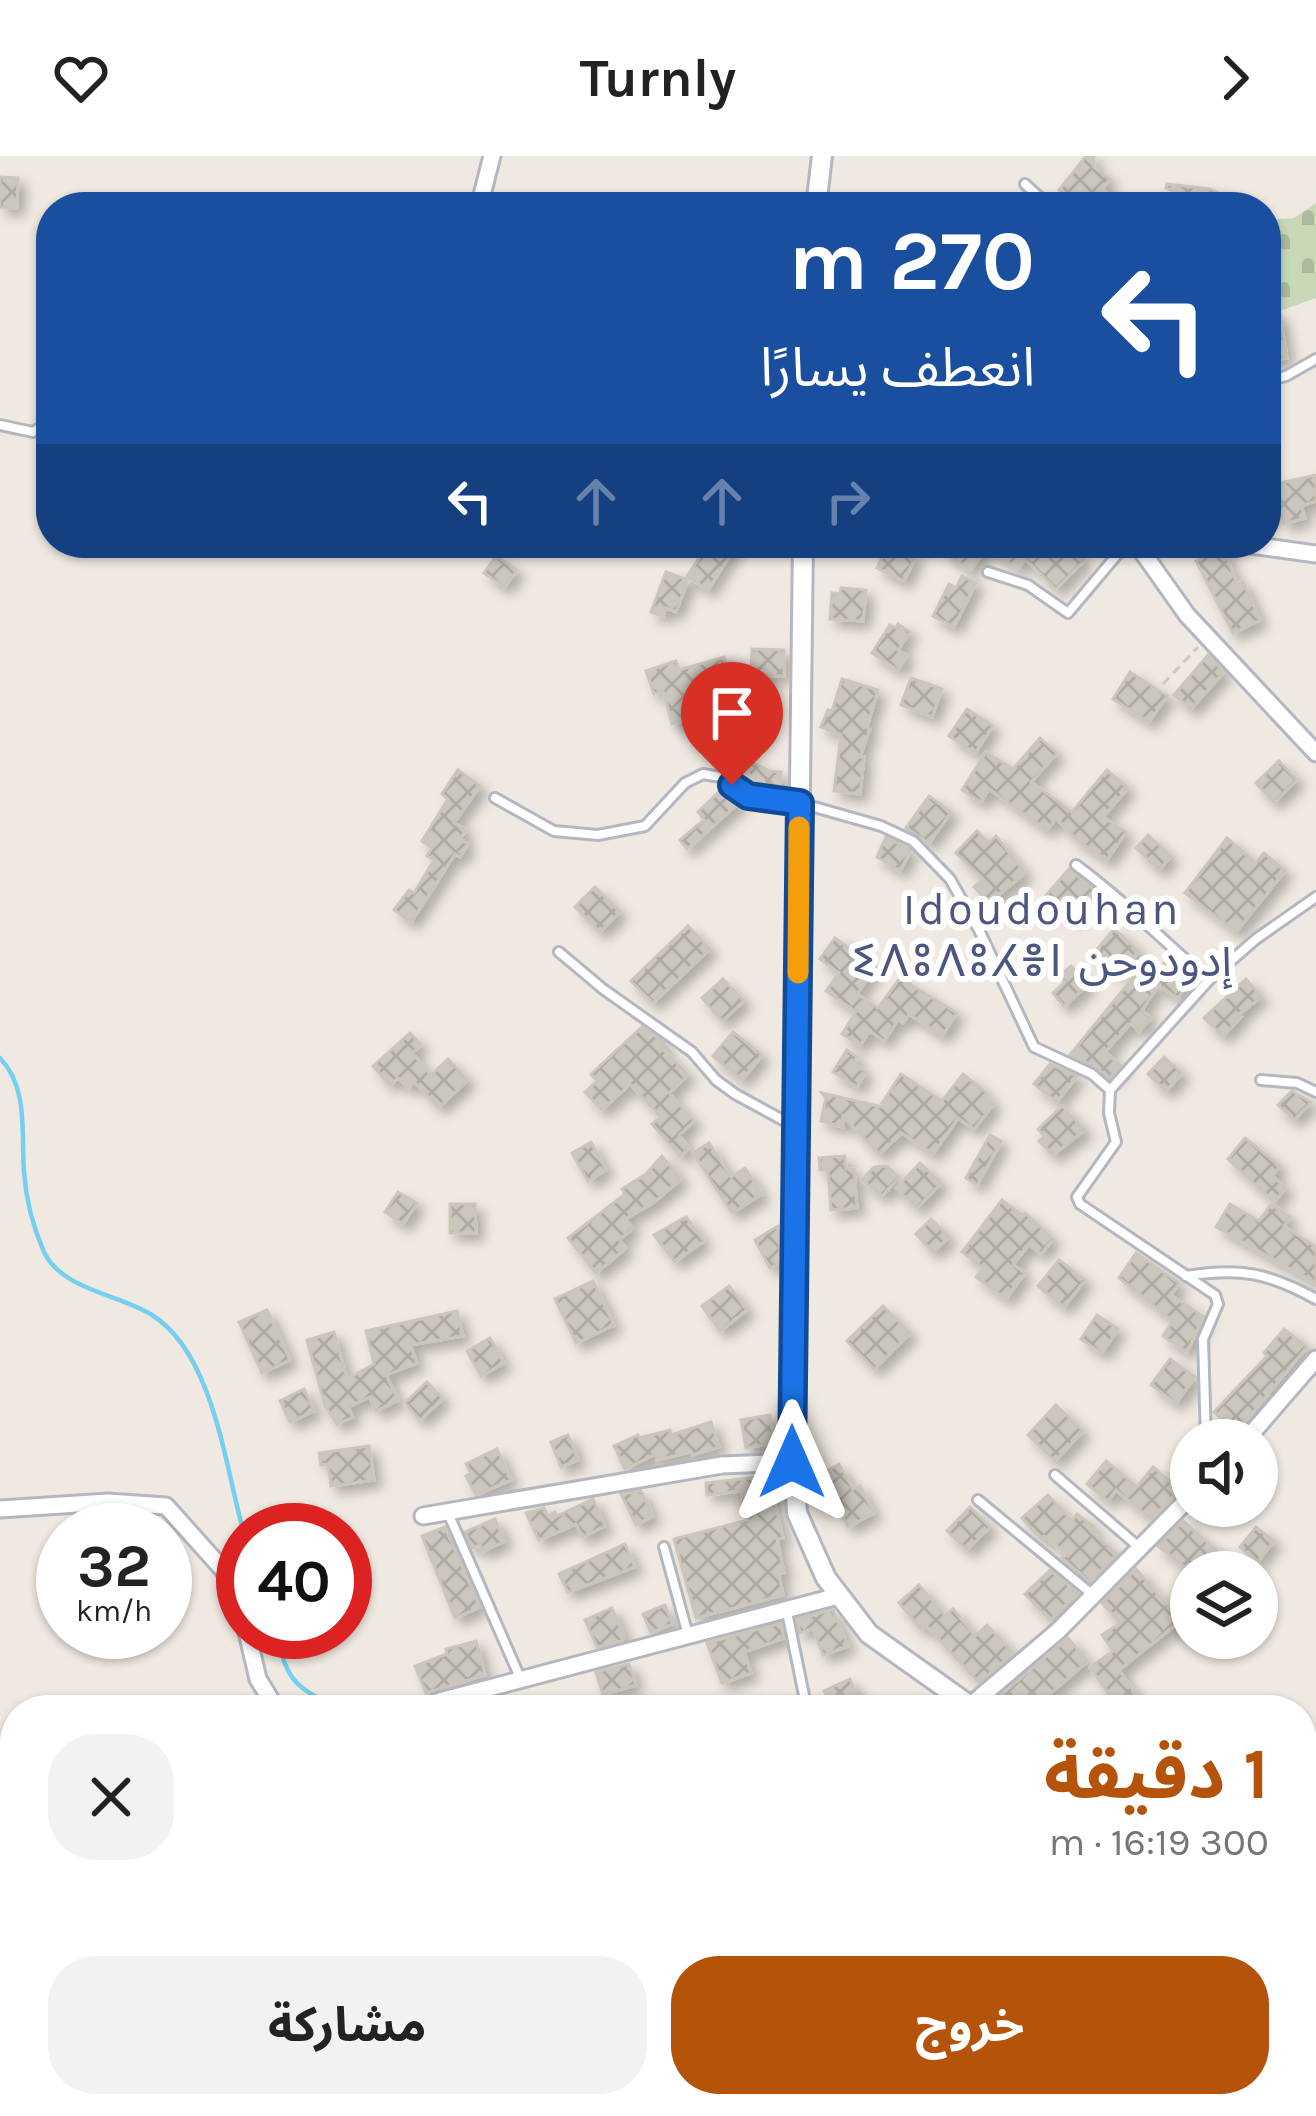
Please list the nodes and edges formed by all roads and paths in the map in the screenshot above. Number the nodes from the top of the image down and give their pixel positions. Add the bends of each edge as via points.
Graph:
1 (492, 156) edge
2 (822, 156) edge
3 (1024, 184) dead end
4 (483, 192) edge
5 (818, 192) edge
6 (1033, 192) edge
7 (1316, 359) edge
8 (1281, 377) edge
9 (0, 425) edge
10 (36, 430) edge
11 (1281, 549) edge
12 (1316, 554) edge
13 (803, 558) edge
14 (1114, 558) edge
15 (1150, 558) edge
16 (988, 572) dead end
17 (1208, 637) junction
18 (1163, 684) dead end
19 (1316, 753) edge
20 (495, 798) dead end
21 (800, 803) junction
22 (1076, 866) dead end
23 (1316, 897) edge
24 (559, 952) dead end
25 (1209, 980) junction
26 (1261, 1079) dead end
27 (1109, 1090) junction
28 (1316, 1092) edge
29 (795, 1127) junction
30 (1185, 1276) junction
31 (1316, 1299) edge
32 (1316, 1359) edge
33 (1205, 1419) edge
34 (1264, 1419) edge
35 (792, 1462) junction
36 (1055, 1474) dead end
37 (979, 1500) dead end
38 (0, 1509) edge
39 (447, 1512) junction
40 (423, 1516) dead end
41 (1170, 1517) edge
42 (664, 1547) dead end
43 (1140, 1548) junction
44 (216, 1562) edge
45 (1093, 1595) junction
46 (838, 1596) junction
47 (786, 1609) junction
48 (688, 1635) junction
49 (253, 1659) edge
50 (521, 1680) junction
51 (269, 1695) edge
52 (463, 1695) edge
53 (804, 1695) edge
54 (953, 1695) edge
55 (985, 1695) edge

1 - 4 street
2 - 5 street
3 - 6 lane
7 - 8 lane
9 - 10 lane
11 - 12 street
13 - 21 street
14 - 16 lane via 1068,613 1028,585
15 - 17 street
17 - 18 path
17 - 19 street
20 - 21 lane via 554,831 598,835 644,826 703,774 748,796
21 - 27 lane via 881,826 936,861 979,930 1034,1048
21 - 29 street
22 - 25 lane
23 - 25 lane
24 - 29 lane via 692,1052 716,1080
25 - 27 lane
26 - 28 lane
27 - 30 lane via 1116,1142 1077,1197
29 - 35 street
30 - 31 lane via 1250,1273
30 - 33 lane via 1219,1304 1203,1340
32 - 34 street
35 - 39 street via 722,1465
35 - 46 street via 797,1513
36 - 43 lane
37 - 45 lane
38 - 44 street via 166,1505
39 - 40 street
39 - 50 lane
41 - 43 street
42 - 48 lane
43 - 45 street
45 - 55 street
46 - 47 street
46 - 54 street via 869,1634
47 - 48 street
47 - 53 lane
48 - 50 street
49 - 51 street
50 - 52 street

